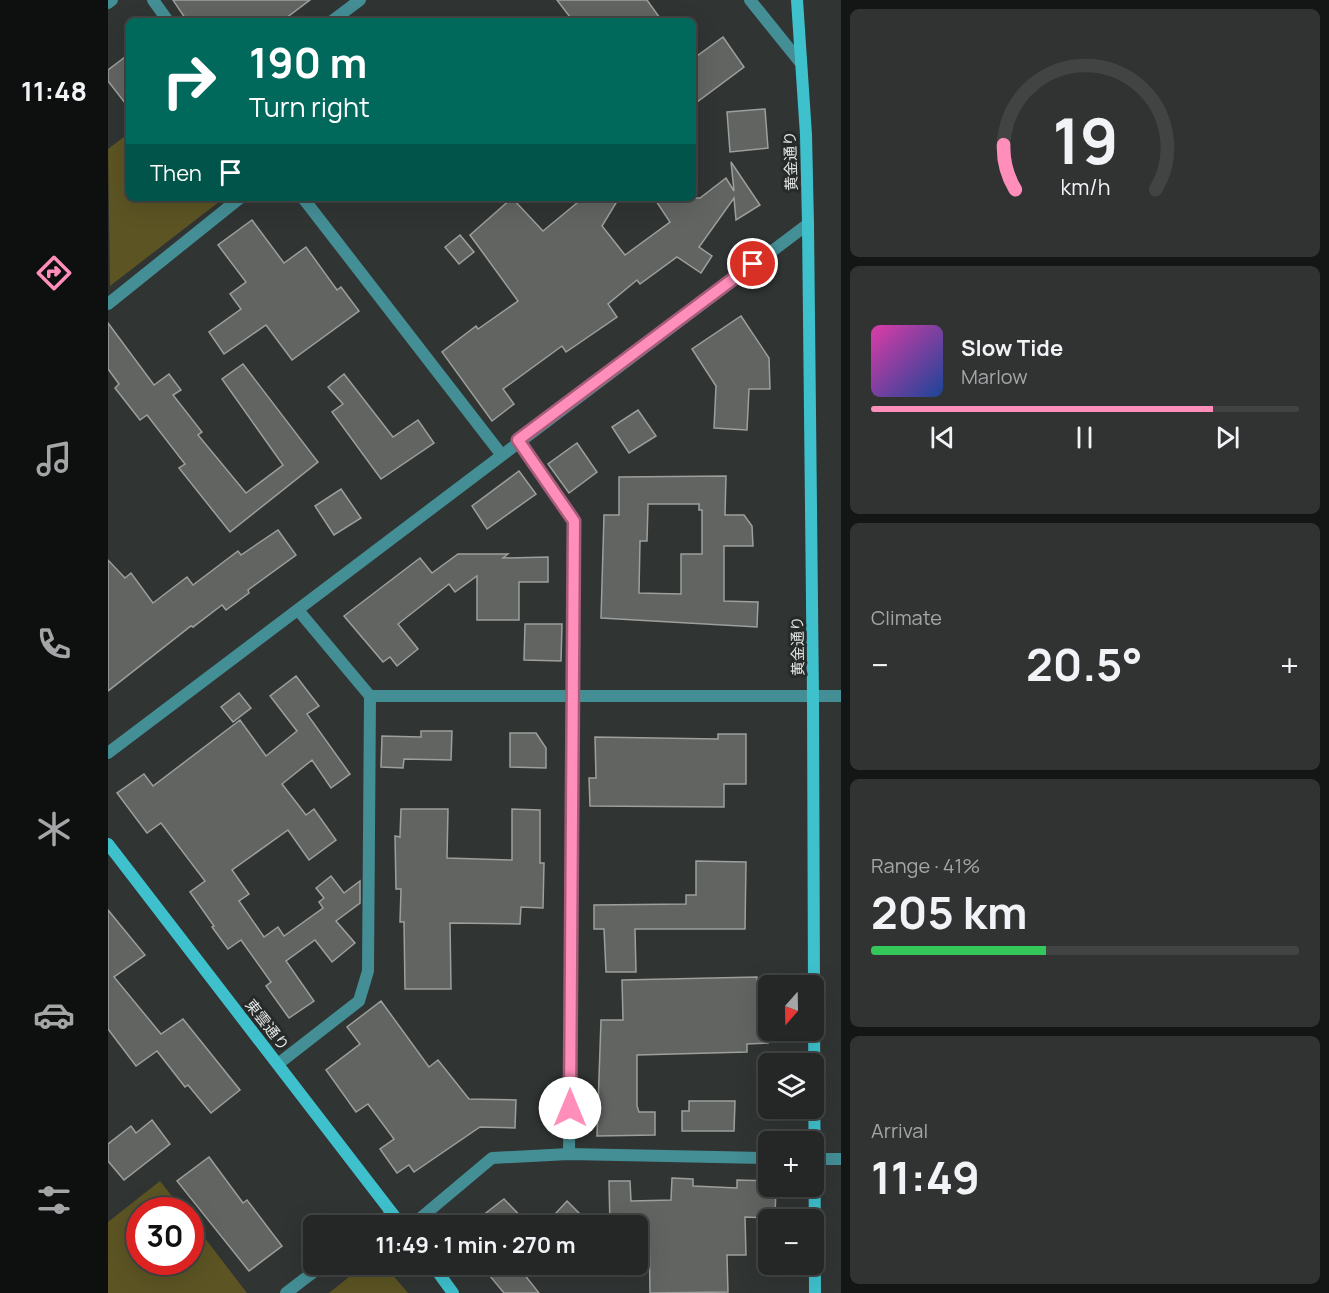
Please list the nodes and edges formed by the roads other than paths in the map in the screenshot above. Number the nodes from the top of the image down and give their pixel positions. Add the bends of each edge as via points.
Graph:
1 (112, 0) edge
2 (153, 0) edge
3 (360, 0) edge
4 (750, 0) edge
5 (797, 0) edge
6 (108, 3) edge
7 (166, 18) edge
8 (336, 18) edge
9 (800, 62) junction
10 (236, 201) edge
11 (305, 201) edge
12 (808, 224) junction
13 (108, 304) edge
14 (518, 440) junction
15 (501, 454) junction
16 (298, 610) junction
17 (370, 696) junction
18 (573, 696) junction
19 (813, 696) junction
20 (841, 696) edge
21 (108, 753) edge
22 (108, 844) edge
23 (278, 1064) junction
24 (813, 1131) edge
25 (569, 1154) junction
26 (758, 1158) edge
27 (824, 1159) edge
28 (841, 1159) edge
29 (814, 1197) edge
30 (392, 1213) joint
31 (390, 1215) edge
32 (424, 1215) edge
33 (310, 1275) edge
34 (440, 1275) edge
35 (286, 1293) edge
36 (453, 1293) edge
37 (815, 1293) edge

1 - 6 street
2 - 7 street
3 - 8 street
4 - 9 street
5 - 9 street, 黄金通り
9 - 12 street, 黄金通り
10 - 13 street
11 - 15 street
12 - 14 street
12 - 19 street, 黄金通り
14 - 15 street
14 - 18 street via 574,521
15 - 16 street
16 - 17 street
16 - 21 street
17 - 18 street
17 - 23 street via 368,971 359,1001
18 - 19 street
18 - 25 street
19 - 20 street
19 - 24 street, 黄金通り
22 - 23 street, 東雲通り
23 - 30 street, 東雲通り
25 - 26 street
25 - 32 street via 492,1158
27 - 28 street
29 - 37 street, 黄金通り
30 - 31 street
33 - 35 street
34 - 36 street

